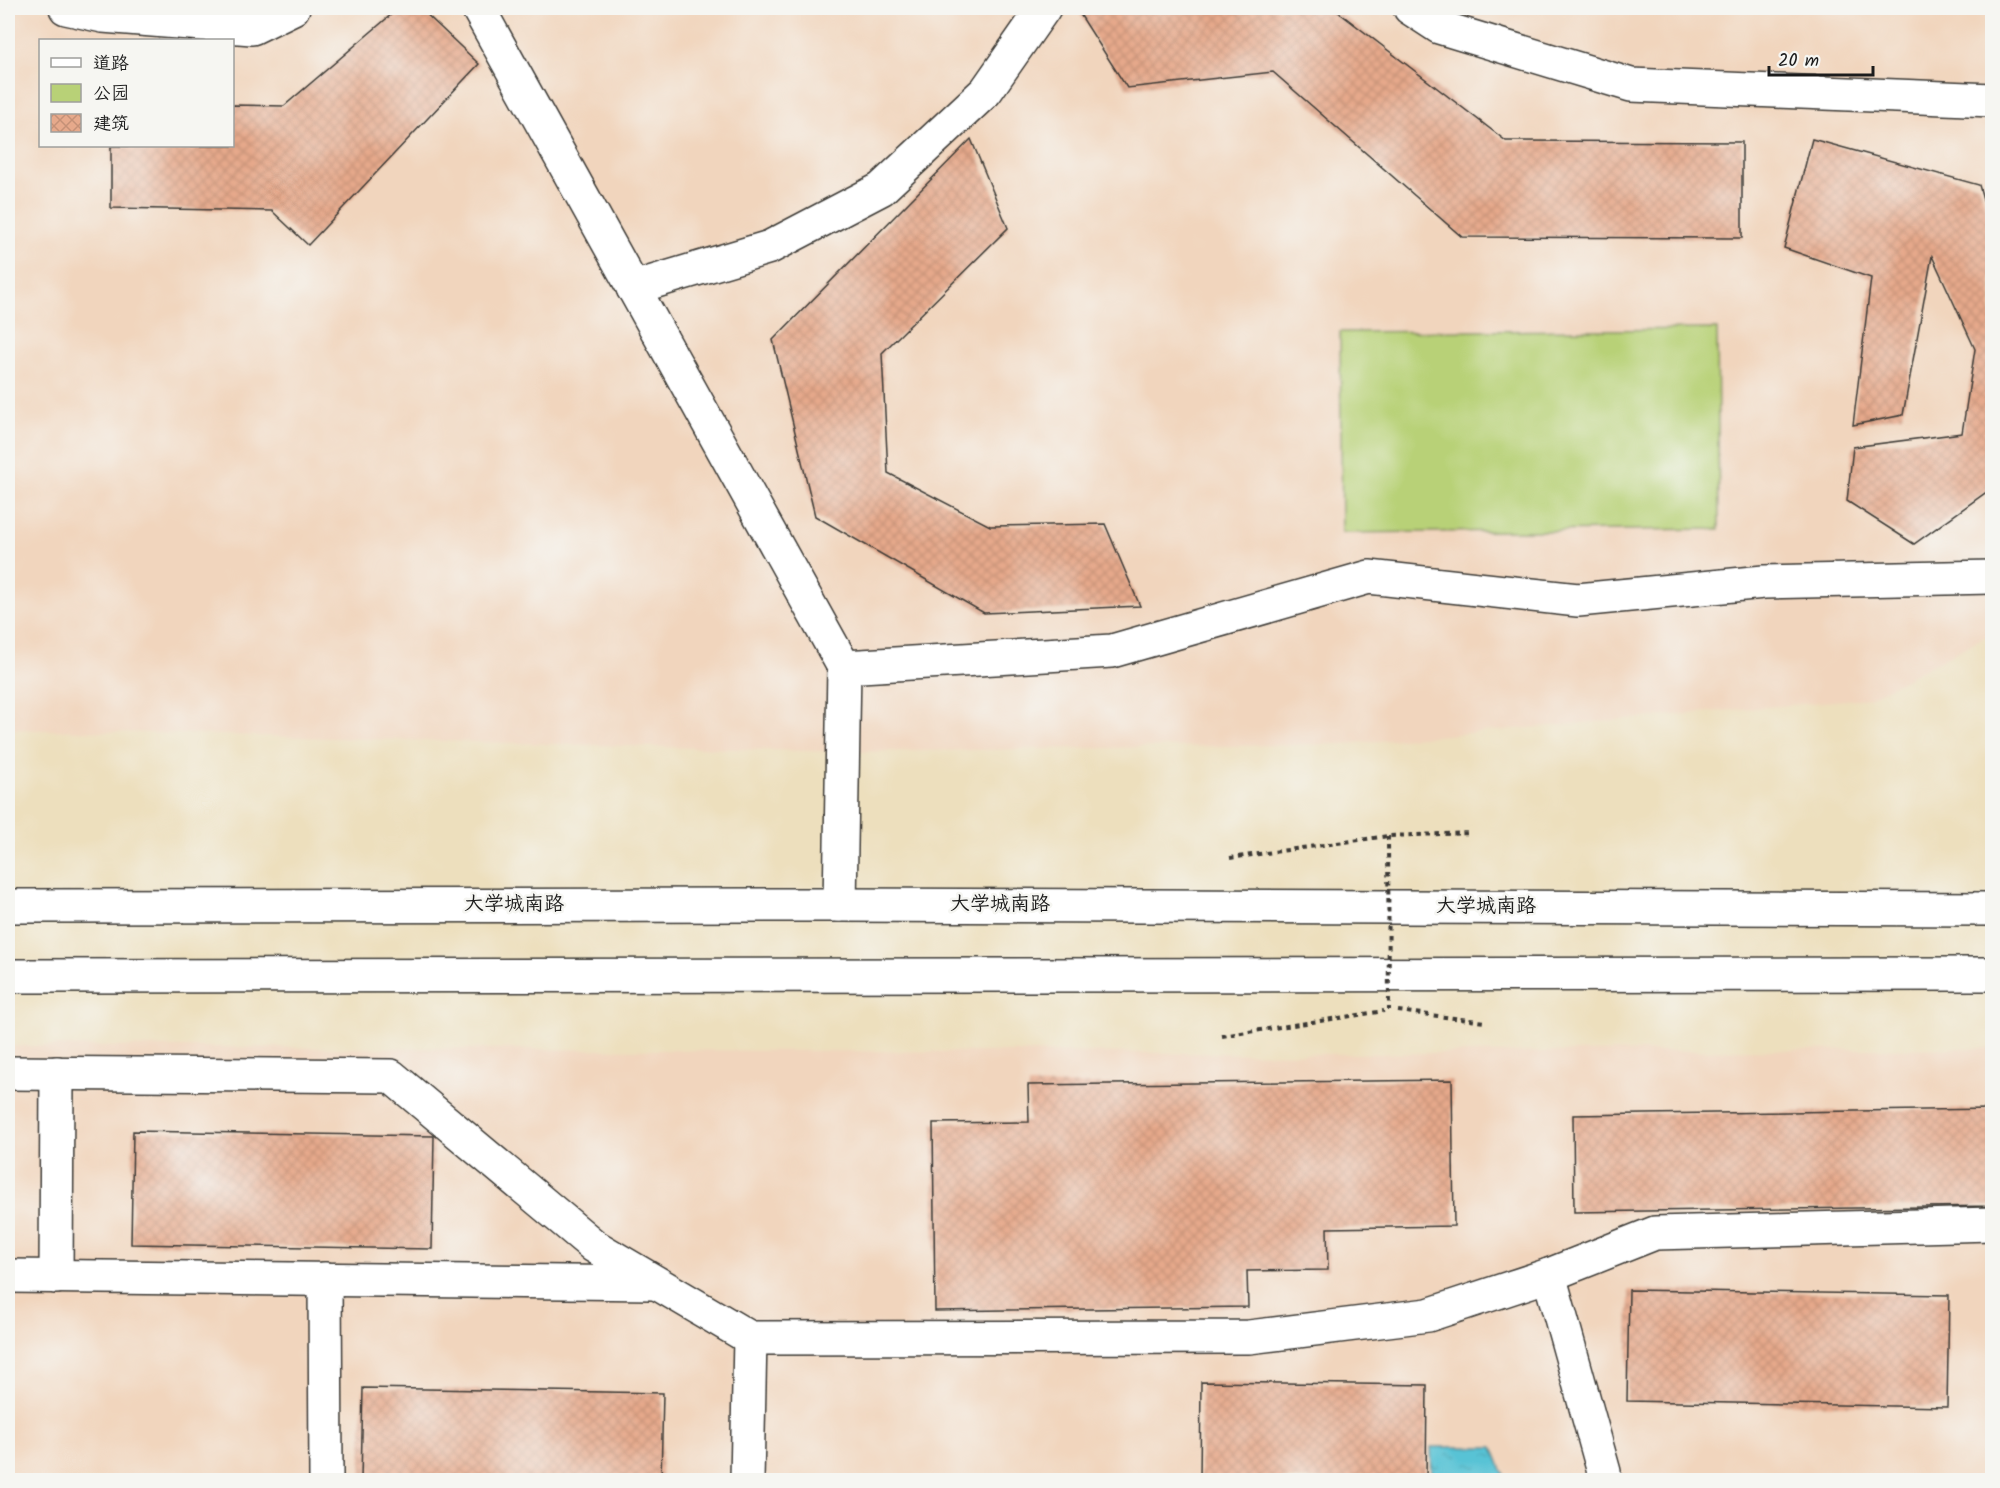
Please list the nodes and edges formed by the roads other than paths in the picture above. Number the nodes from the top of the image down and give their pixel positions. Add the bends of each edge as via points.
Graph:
1 (66, 8) edge
2 (293, 8) edge
3 (478, 8) edge
4 (1044, 8) edge
5 (1410, 8) edge
6 (1992, 100) edge
7 (633, 288) junction
8 (1992, 577) edge
9 (844, 667) junction
10 (840, 905) junction
11 (8, 906) edge
12 (1992, 909) edge
13 (1992, 974) edge
14 (8, 976) edge
15 (8, 1073) edge
16 (57, 1073) junction
17 (1992, 1224) edge
18 (1549, 1275) junction
19 (8, 1276) edge
20 (56, 1276) junction
21 (325, 1279) junction
22 (656, 1283) junction
23 (750, 1338) junction
24 (326, 1480) edge
25 (747, 1480) edge
26 (1604, 1480) edge

1 - 2 main road via 103,16 252,28
3 - 7 main road
4 - 7 main road via 986,91 881,189 771,247
5 - 6 main road via 1439,27 1631,85
7 - 9 main road
8 - 9 main road via 1764,582 1578,600 1369,577 1112,651
9 - 10 main road
10 - 11 main road, 大学城南路
10 - 12 main road, 大学城南路
13 - 14 main road
15 - 16 main road
16 - 20 main road
16 - 22 main road via 391,1076 594,1246
17 - 18 main road via 1655,1233
18 - 23 main road via 1428,1315 1249,1337
18 - 26 main road
19 - 20 main road
20 - 21 main road
21 - 22 main road
21 - 24 main road
22 - 23 main road
23 - 25 main road

